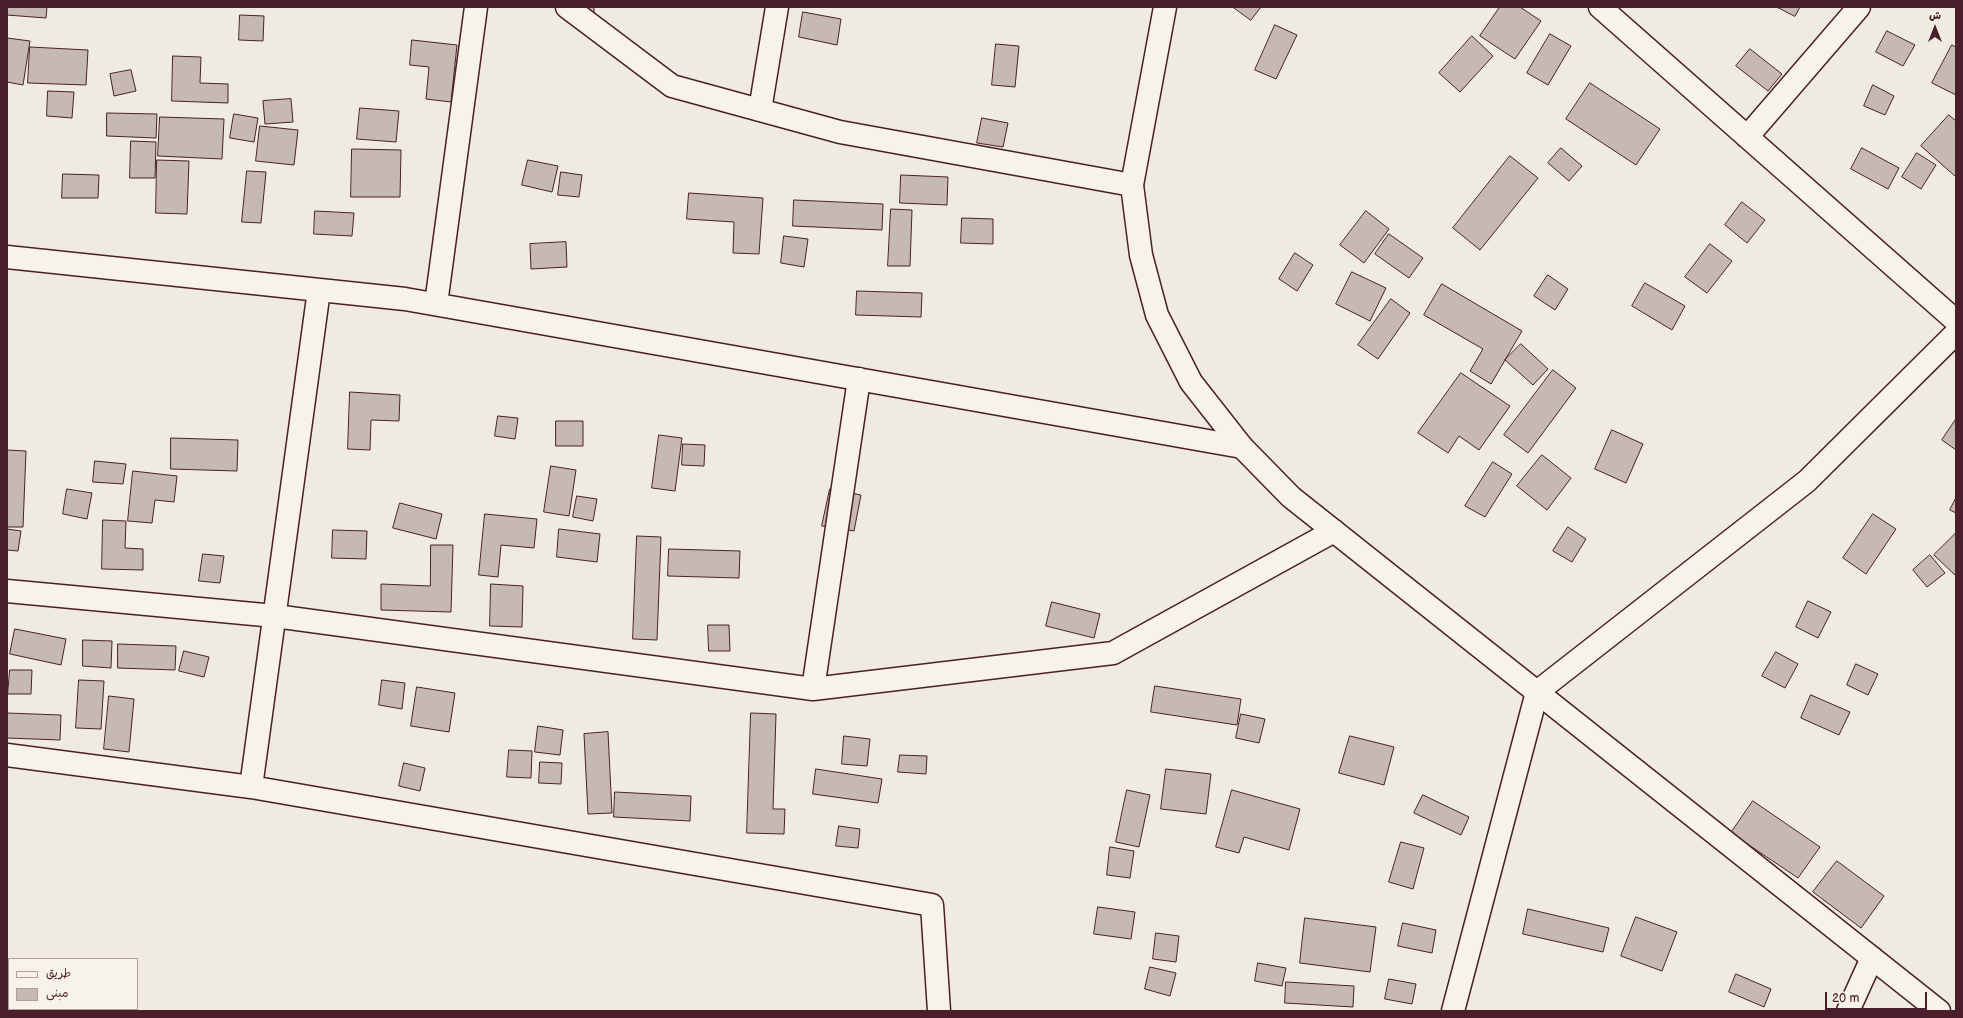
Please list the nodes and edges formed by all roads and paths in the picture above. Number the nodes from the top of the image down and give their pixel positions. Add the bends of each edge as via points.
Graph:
1 (476, 7) edge
2 (567, 7) edge
3 (777, 7) edge
4 (1165, 7) edge
5 (1600, 7) edge
6 (1859, 7) edge
7 (760, 110) junction
8 (1747, 137) junction
9 (1132, 185) junction
10 (7, 257) edge
11 (319, 290) junction
12 (436, 304) junction
13 (1956, 321) edge
14 (1956, 333) edge
15 (859, 379) junction
16 (1242, 447) junction
17 (1334, 531) junction
18 (7, 590) edge
19 (275, 616) junction
20 (813, 689) junction
21 (1536, 692) junction
22 (7, 755) edge
23 (251, 787) junction
24 (1872, 958) junction
25 (939, 1011) edge
26 (1453, 1011) edge
27 (1848, 1011) edge
28 (1939, 1011) edge

1 - 12 main road
2 - 7 main road via 672,86
3 - 7 main road
4 - 9 main road
5 - 8 main road
6 - 8 main road
7 - 9 main road via 840,132
8 - 13 main road
9 - 16 main road via 1142,255 1157,316 1191,382
10 - 11 main road
11 - 12 main road
11 - 19 main road
12 - 15 main road
14 - 21 main road via 1807,481
15 - 16 main road
15 - 20 main road
16 - 17 main road via 1291,497
17 - 20 main road via 1113,653
17 - 21 main road
18 - 19 main road
19 - 20 main road
19 - 23 main road
21 - 24 main road
21 - 26 main road
22 - 23 main road
23 - 25 main road via 932,906
24 - 27 main road
24 - 28 main road

